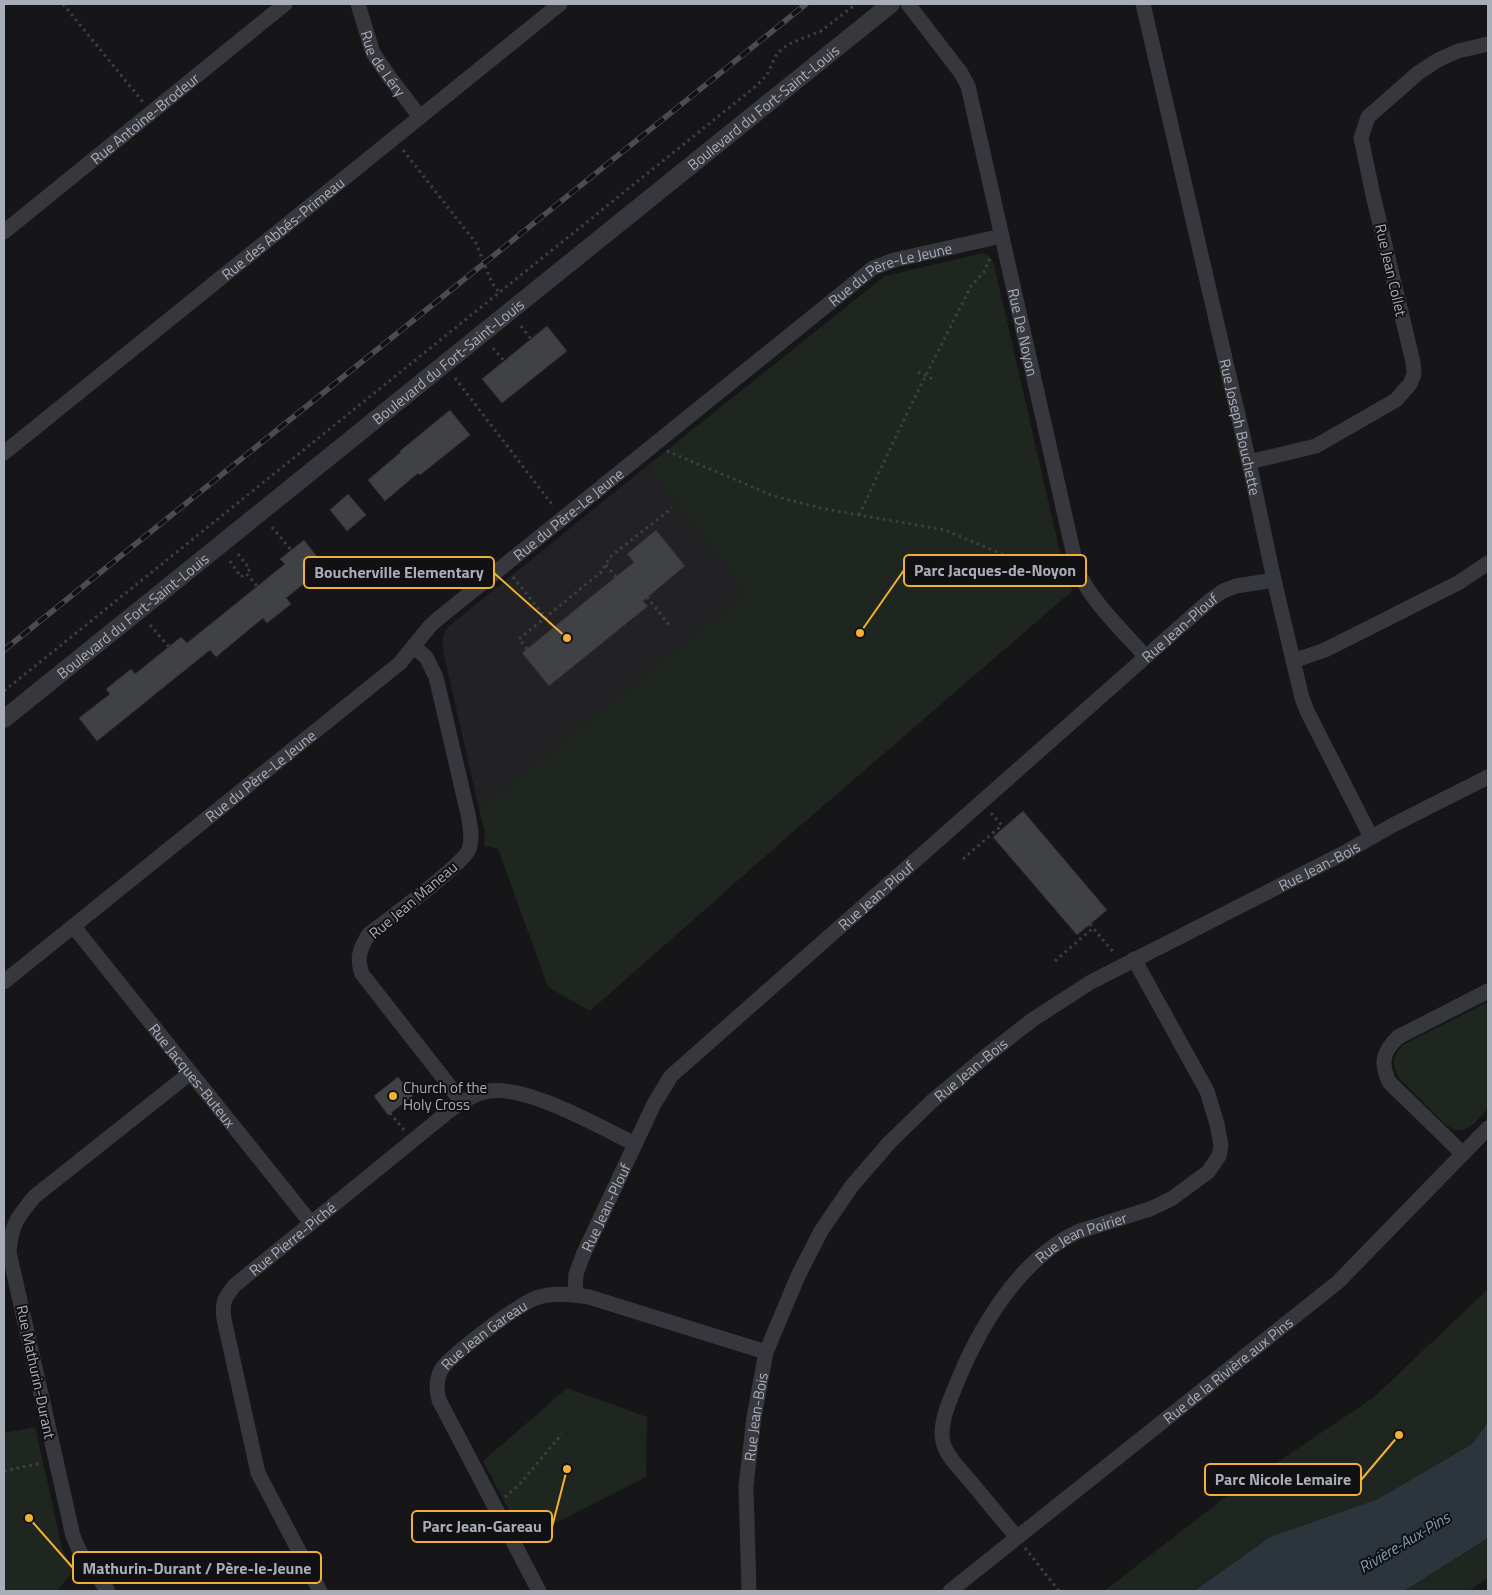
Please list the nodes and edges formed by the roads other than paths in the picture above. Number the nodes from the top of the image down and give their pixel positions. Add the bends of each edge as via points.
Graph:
1 (285, 4) edge
2 (358, 4) edge
3 (560, 4) edge
4 (892, 4) edge
5 (908, 4) edge
6 (1148, 5) edge
7 (1488, 44) edge
8 (420, 117) junction
9 (4, 232) edge
10 (1002, 236) junction
11 (4, 453) edge
12 (1249, 462) junction
13 (1488, 563) edge
14 (1274, 580) junction
15 (414, 647) junction
16 (1145, 656) junction
17 (1293, 661) junction
18 (4, 719) edge
19 (1488, 777) edge
20 (1371, 837) junction
21 (74, 927) junction
22 (1134, 959) junction
23 (4, 982) edge
24 (1488, 991) edge
25 (190, 1072) junction
26 (461, 1102) junction
27 (1488, 1128) edge
28 (635, 1144) junction
29 (1463, 1154) junction
30 (311, 1223) junction
31 (575, 1295) junction
32 (766, 1352) junction
33 (1020, 1542) junction
34 (108, 1591) edge
35 (320, 1591) edge
36 (539, 1591) edge
37 (748, 1591) edge
38 (950, 1591) edge

1 - 9 street, Rue Antoine-Brodeur
2 - 8 street, Rue de Léry via 373,53
3 - 8 street, Rue des Abbés-Primeau
4 - 18 street, Boulevard du Fort-Saint-Louis
5 - 10 street, Rue De Noyon via 968,86
6 - 12 street, Rue Joseph Bouchette
7 - 12 street, Rue Jean Collet via 1458,51 1418,74 1368,117 1361,138 1413,362 1414,374 1410,384 1396,400 1316,446
8 - 11 street, Rue des Abbés-Primeau
10 - 15 street, Rue du Père-Le Jeune via 894,260 873,268 439,618
10 - 16 street, Rue De Noyon via 1077,568 1090,593
12 - 14 street, Rue Joseph Bouchette
13 - 17 street via 1458,583 1325,650
14 - 16 street, Rue Jean-Plouf via 1222,591
14 - 17 street, Rue Joseph Bouchette
15 - 21 street, Rue du Père-Le Jeune via 400,663
15 - 26 street, Rue Jean Maneau via 426,657 436,677 468,814 469,849 450,870 369,934 362,945 358,964 362,974
16 - 28 street, Rue Jean-Plouf via 681,1066 664,1087
17 - 20 street, Rue Joseph Bouchette via 1307,711
19 - 20 street, Rue Jean-Bois
20 - 22 street, Rue Jean-Bois
21 - 23 street, Rue du Père-Le Jeune
21 - 25 street, Rue Jacques-Buteux
22 - 32 street, Rue Jean-Bois via 1068,996 1008,1039 944,1090 889,1143 851,1188 821,1231
22 - 33 street, Rue Jean Poirier via 1206,1091 1221,1146 1219,1156 1208,1172 1171,1199 1077,1232 1043,1255 1003,1298 967,1358 943,1423 943,1442 954,1462
24 - 29 street via 1398,1036 1388,1047 1384,1059 1384,1071 1389,1082
25 - 30 street, Rue Jacques-Buteux
25 - 34 street, Rue Mathurin-Durant via 35,1196 19,1214 10,1234 9,1252 73,1536 80,1552
26 - 28 street, Rue Pierre-Piché via 491,1091 517,1093 544,1101
26 - 30 street, Rue Pierre-Piché
27 - 29 street, Rue de la Rivière aux Pins
28 - 31 street, Rue Jean-Plouf via 579,1265
29 - 33 street, Rue de la Rivière aux Pins via 1338,1282
30 - 35 street, Rue Pierre-Piché via 235,1285 224,1298 223,1308 258,1473
31 - 32 street, Rue Jean Gareau
31 - 36 street, Rue Jean Gareau via 544,1296 518,1307 447,1362 437,1384 439,1400
32 - 37 street, Rue Jean-Bois via 746,1486
33 - 38 street, Rue de la Rivière aux Pins

